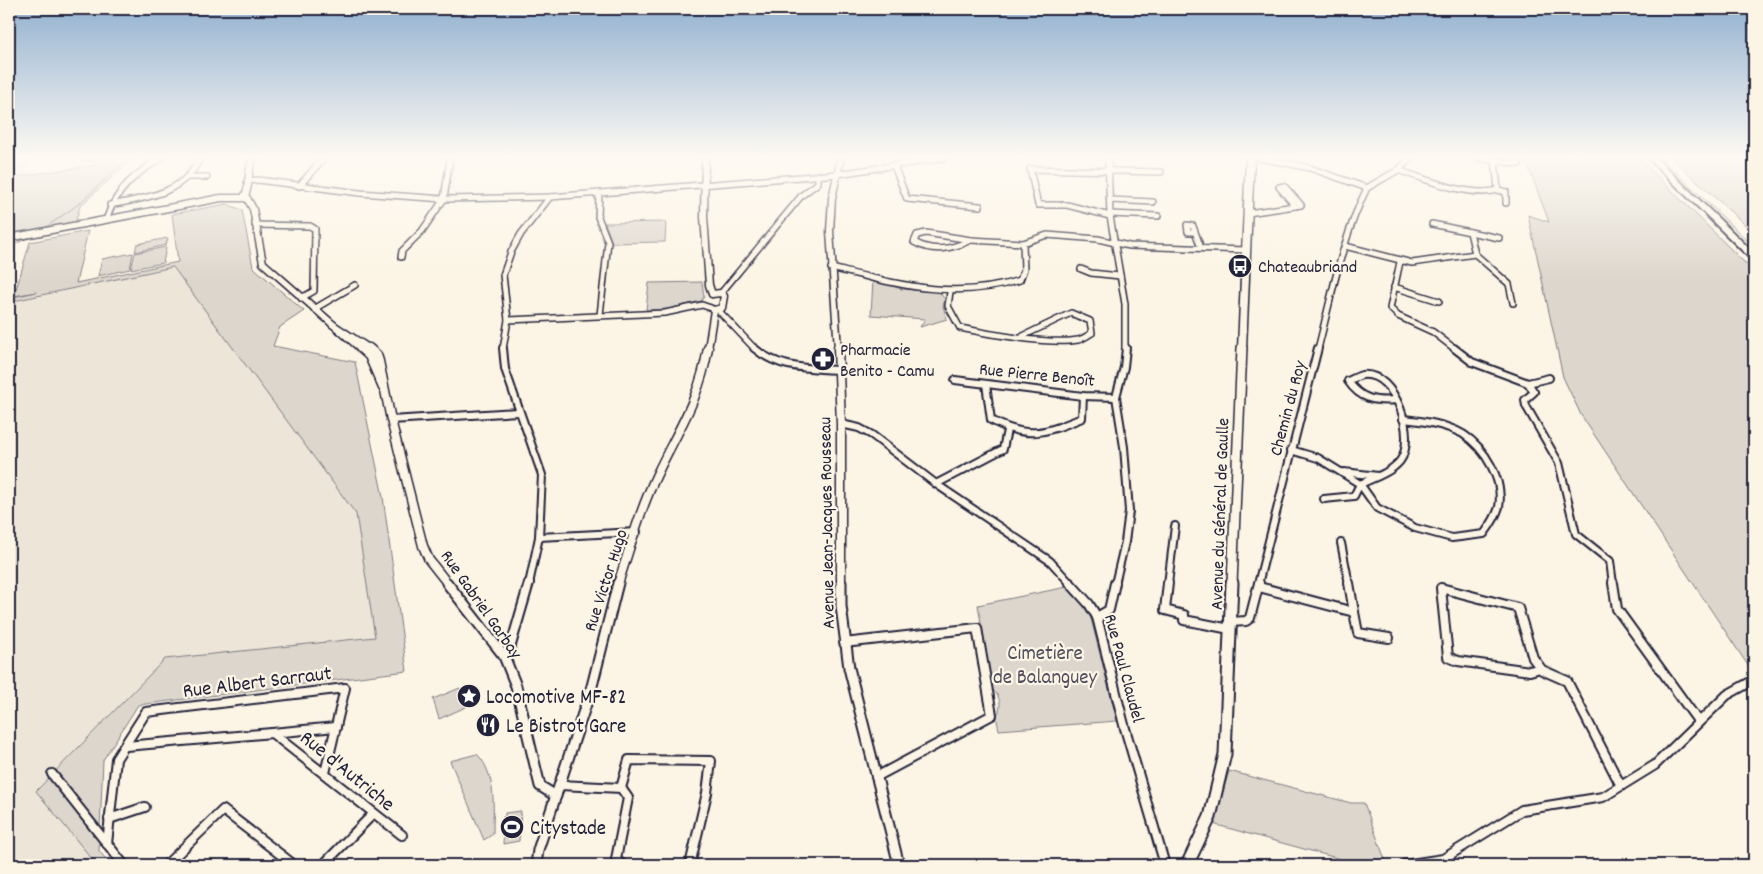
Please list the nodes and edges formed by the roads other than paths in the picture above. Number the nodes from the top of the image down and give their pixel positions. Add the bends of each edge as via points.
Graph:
1 (113, 199) edge
2 (136, 199) edge
3 (217, 199) edge
4 (246, 199) edge
5 (444, 199) joint
6 (455, 199) edge
7 (549, 199) edge
8 (599, 199) edge
9 (705, 199) edge
10 (800, 199) edge
11 (832, 199) edge
12 (907, 199) edge
13 (1037, 199) edge
14 (1249, 199) edge
15 (1289, 199) edge
16 (1295, 199) edge
17 (1362, 199) edge
18 (1506, 199) edge
19 (1694, 199) edge
20 (1110, 200) joint
21 (1153, 202) dead end
22 (1506, 203) dead end
23 (110, 204) junction
24 (980, 206) dead end
25 (1295, 206) junction
26 (1248, 213) junction
27 (1110, 215) junction
28 (1158, 216) dead end
29 (106, 220) junction
30 (1432, 224) dead end
31 (255, 225) junction
32 (1195, 232) dead end
33 (1470, 232) junction
34 (9, 238) edge
35 (1499, 238) dead end
36 (971, 240) junction
37 (1024, 242) junction
38 (1115, 244) junction
39 (1345, 246) junction
40 (1201, 248) junction
41 (1246, 250) junction
42 (1475, 254) junction
43 (401, 257) dead end
44 (1754, 257) edge
45 (1400, 262) junction
46 (832, 268) junction
47 (1081, 270) dead end
48 (1120, 276) junction
49 (355, 285) dead end
50 (1394, 287) junction
51 (950, 292) junction
52 (721, 293) junction
53 (712, 294) junction
54 (301, 298) junction
55 (1439, 301) dead end
56 (1513, 303) dead end
57 (314, 309) junction
58 (715, 309) junction
59 (600, 315) junction
60 (508, 320) junction
61 (1023, 336) junction
62 (838, 370) junction
63 (1549, 378) dead end
64 (955, 380) dead end
65 (1528, 383) junction
66 (986, 384) junction
67 (1083, 396) junction
68 (1116, 397) junction
69 (1396, 400) junction
70 (518, 412) junction
71 (1403, 419) junction
72 (391, 420) junction
73 (840, 424) junction
74 (1007, 430) junction
75 (1291, 450) junction
76 (1340, 472) junction
77 (1379, 476) junction
78 (936, 484) junction
79 (1360, 484) junction
80 (1324, 499) dead end
81 (1175, 526) dead end
82 (637, 532) junction
83 (539, 537) junction
84 (1341, 543) dead end
85 (1259, 587) junction
86 (1354, 612) junction
87 (1097, 617) junction
88 (1230, 626) junction
89 (1389, 638) dead end
90 (844, 643) junction
91 (504, 656) junction
92 (1540, 668) junction
93 (1754, 680) edge
94 (1698, 721) junction
95 (336, 727) junction
96 (272, 732) junction
97 (126, 746) junction
98 (324, 773) junction
99 (52, 774) dead end
100 (876, 777) junction
101 (560, 786) junction
102 (1621, 786) junction
103 (621, 788) junction
104 (556, 796) junction
105 (144, 807) dead end
106 (373, 814) junction
107 (110, 819) junction
108 (402, 834) dead end
109 (107, 844) junction
110 (124, 865) edge
111 (166, 865) edge
112 (294, 865) edge
113 (323, 865) edge
114 (536, 865) edge
115 (622, 865) edge
116 (690, 865) edge
117 (899, 865) edge
118 (1165, 865) edge
119 (1187, 865) edge
120 (1404, 865) edge

1 - 23 street
2 - 23 street
3 - 29 street
4 - 31 street, Rue Gabriel Garbay via 252,204
5 - 6 street
5 - 43 street via 422,231 402,251
7 - 60 street via 521,234 503,275
8 - 59 street via 598,217 608,242
9 - 53 street via 708,285
10 - 52 street
11 - 46 street, Avenue Jean-Jacques Rousseau
12 - 24 street
13 - 27 street via 1038,205 1067,206
14 - 26 main road, Avenue du Général de Gaulle
15 - 25 street
16 - 25 street via 1301,205
17 - 39 street, Chemin du Roy
18 - 22 street
19 - 44 main road
20 - 21 street
20 - 27 street
23 - 29 street
25 - 26 street
26 - 41 main road, Avenue du Général de Gaulle
27 - 28 street
27 - 38 street
29 - 34 street
30 - 33 street
31 - 54 street, Rue Gabriel Garbay via 257,250 263,264
31 - 54 street via 310,226 315,230 314,291
32 - 40 street
33 - 35 street
33 - 42 street
36 - 36 street via 926,233 917,235 914,242 922,248 942,249 958,247
36 - 37 street
37 - 38 street via 1047,235 1098,239
37 - 51 street via 1024,269 1020,280 1003,287
38 - 40 street
38 - 48 street
39 - 45 street
39 - 75 street, Chemin du Roy
40 - 41 street
41 - 88 main road, Avenue du Général de Gaulle
42 - 45 street
42 - 56 street via 1509,284
45 - 50 street
46 - 51 street via 902,285
46 - 62 street, Avenue Jean-Jacques Rousseau
47 - 48 street
48 - 68 street via 1127,330 1124,367
49 - 57 street
50 - 55 street
50 - 65 street via 1390,308 1398,316 1433,332 1472,362
51 - 61 street via 947,302 960,328
52 - 53 street
52 - 58 street via 724,304
53 - 58 street
54 - 57 street, Rue Gabriel Garbay
57 - 72 street, Rue Gabriel Garbay via 368,356 386,393
58 - 59 street via 702,305 665,313
58 - 62 street via 755,350 782,365
58 - 82 street, Rue Victor Hugo via 706,368 687,419 658,472
59 - 60 street
60 - 70 street via 503,348 505,370
61 - 61 street via 1079,340 1092,333 1090,321 1071,313
62 - 73 street, Avenue Jean-Jacques Rousseau
63 - 65 street
64 - 66 street, Rue Pierre Benoît
65 - 94 street via 1534,392 1525,400 1526,406 1559,463 1576,534 1610,561 1617,609
66 - 67 street, Rue Pierre Benoît
66 - 74 street via 991,420
67 - 68 street, Rue Pierre Benoît
67 - 74 street via 1082,418 1039,435
68 - 87 street via 1129,510 1109,610
69 - 69 street via 1389,385 1373,374 1356,375 1348,381 1355,393 1368,399
69 - 71 street
70 - 72 street
70 - 83 street via 542,475
71 - 77 street via 1408,443 1401,459
71 - 79 street via 1429,421 1456,430 1478,444 1491,464 1498,489 1499,513 1484,534 1452,538 1416,528 1377,508
72 - 91 street, Rue Gabriel Garbay via 418,531 429,560
73 - 78 street, Rue Paul Claudel via 872,435
73 - 90 street, Avenue Jean-Jacques Rousseau
74 - 78 street via 1003,450
75 - 76 street via 1318,458
75 - 85 street, Chemin du Roy
76 - 77 street
76 - 79 street
77 - 79 street
78 - 87 street, Rue Paul Claudel via 1050,561
79 - 80 street via 1354,496
81 - 88 street via 1165,610 1184,615 1184,620
82 - 83 street
82 - 101 street, Rue Victor Hugo via 612,601 592,686
83 - 91 street via 522,612 509,652
84 - 86 street
85 - 86 street
85 - 88 street, Chemin du Roy via 1250,618
86 - 89 street via 1358,633
87 - 118 street, Rue Paul Claudel via 1124,725
88 - 119 main road, Avenue du Général de Gaulle via 1225,754 1210,817
90 - 100 street, Avenue Jean-Jacques Rousseau
90 - 100 street via 977,628 992,715
91 - 104 street, Rue Gabriel Garbay via 516,686 540,786
92 - 92 street via 1530,671 1458,661 1448,656 1441,588 1518,608 1533,660
92 - 102 street via 1567,681
93 - 94 street via 1727,695
94 - 102 street via 1655,765
95 - 96 street, Rue d'Autriche
95 - 97 street, Rue Albert Sarraut via 345,688 146,712
95 - 98 street, Rue Albert Sarraut
96 - 97 street, Rue d'Autriche
96 - 98 street, Rue d'Autriche
97 - 107 street via 116,759
98 - 106 street, Rue d'Autriche
99 - 109 street
100 - 117 street, Avenue Jean-Jacques Rousseau
101 - 103 street
101 - 104 street, Rue Victor Hugo
102 - 120 street via 1603,797 1522,810 1443,860
103 - 115 street via 628,798 616,859
103 - 116 street via 629,760 711,761
104 - 114 street, Rue Victor Hugo
105 - 107 street
106 - 108 street, Rue d'Autriche
106 - 113 street
107 - 109 street
109 - 110 street
111 - 112 street via 223,810

